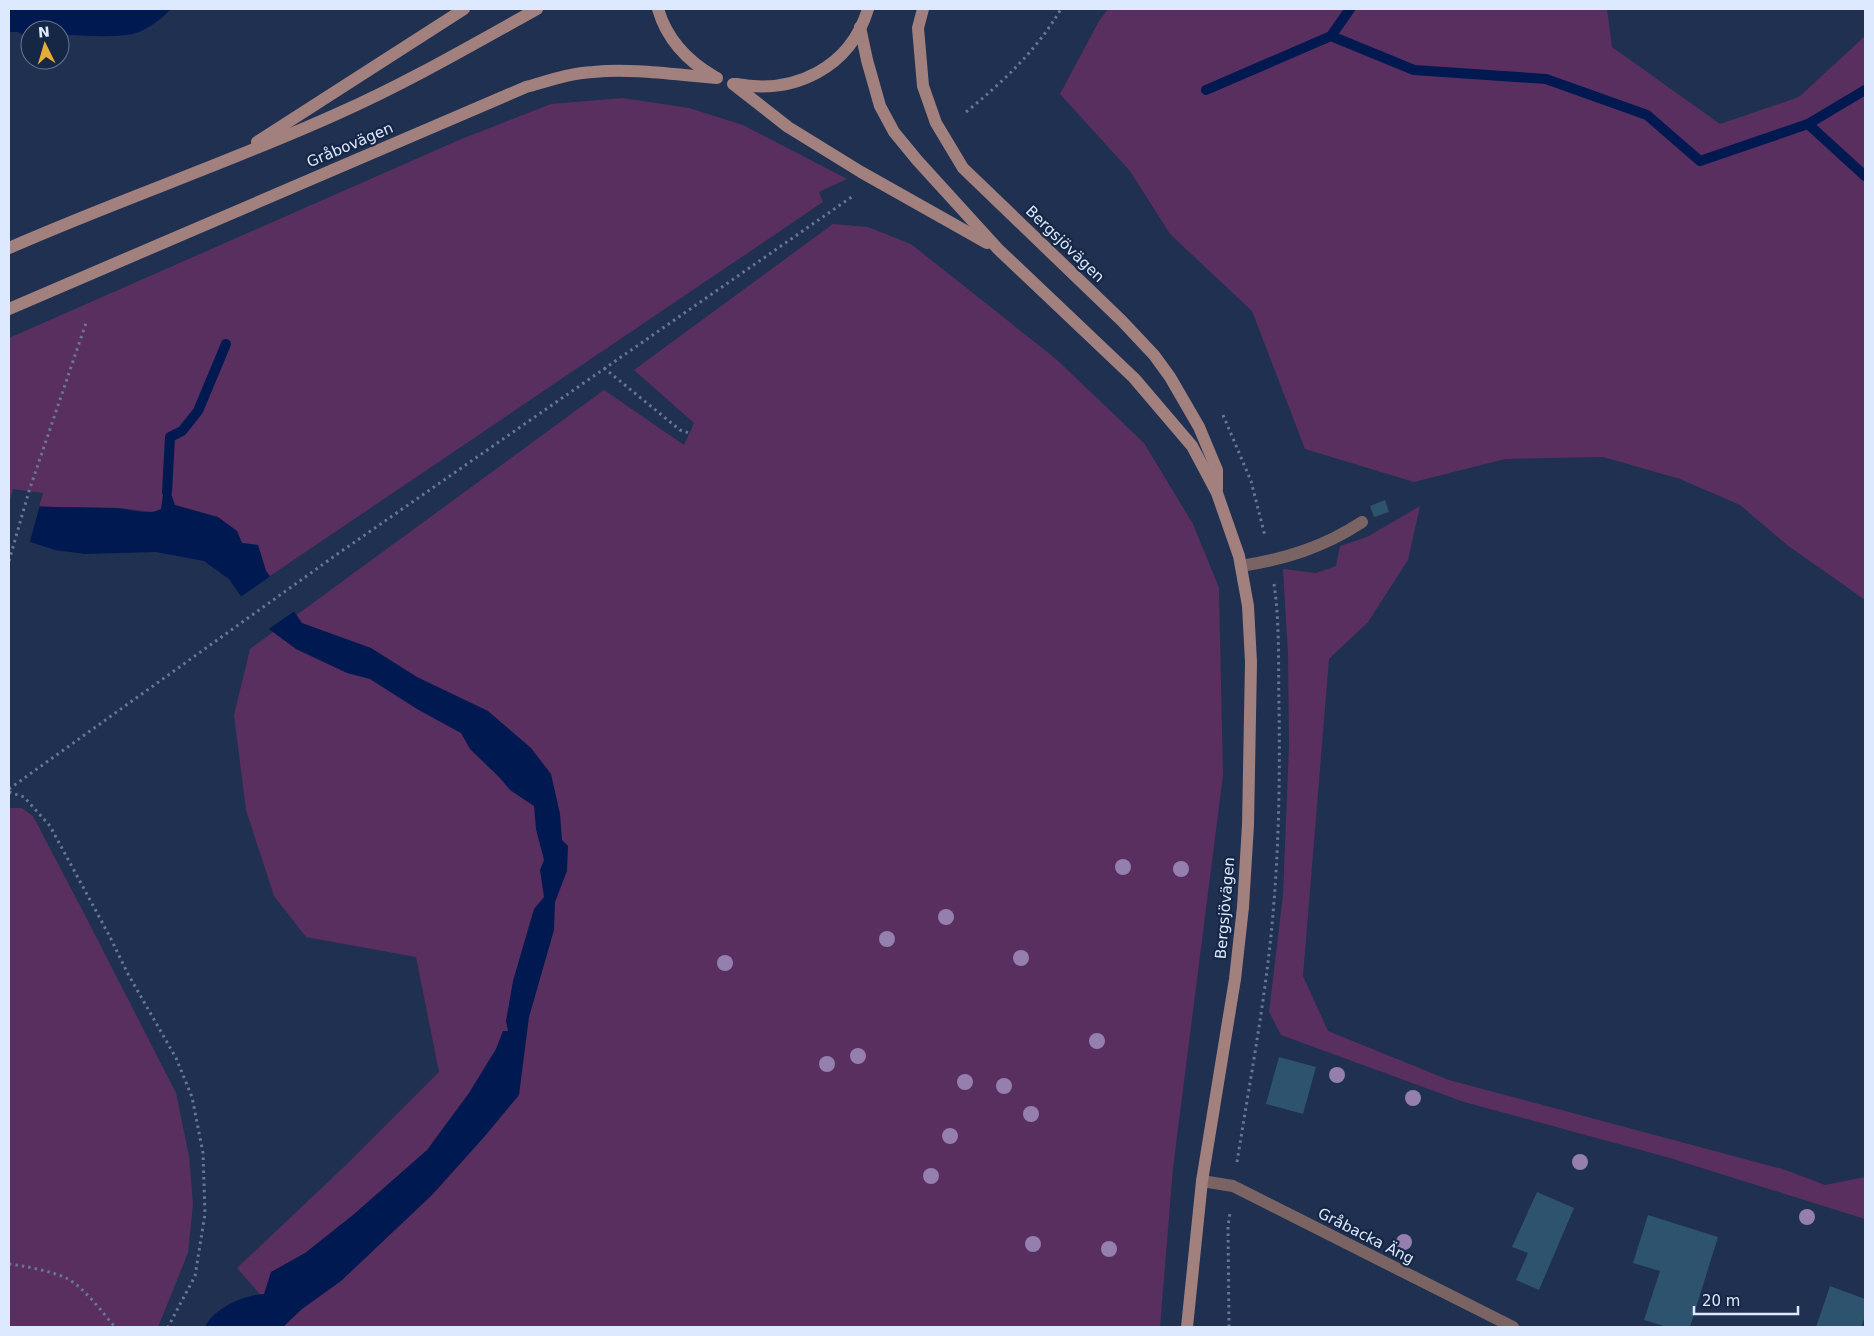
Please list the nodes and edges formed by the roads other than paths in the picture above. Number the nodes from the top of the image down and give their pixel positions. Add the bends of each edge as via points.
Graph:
1 (464, 9) edge
2 (537, 9) edge
3 (658, 9) edge
4 (868, 9) edge
5 (923, 9) edge
6 (860, 27) junction
7 (717, 78) junction
8 (733, 84) junction
9 (227, 161) junction
10 (9, 248) edge
11 (998, 249) junction
12 (9, 309) edge
13 (1217, 493) junction
14 (1362, 522) dead end
15 (1241, 566) junction
16 (1202, 1181) junction
17 (1188, 1327) edge
18 (1513, 1327) edge

1 - 9 main road
2 - 9 main road via 340,113
3 - 7 main road, Gråbovägen via 667,31 686,56
4 - 6 main road, Gråbovägen
5 - 13 main road, Bergsjövägen via 918,28 923,86 947,143 963,168 1154,355 1200,427 1217,470
6 - 8 main road, Gråbovägen via 840,55 813,76 763,88
6 - 11 main road, Bergsjövägen via 880,106 894,132
7 - 8 main road, Gråbovägen
7 - 12 main road, Gråbovägen via 628,71 592,72 526,87
8 - 11 main road, Bergsjövägen via 804,137
9 - 10 main road
11 - 13 main road, Bergsjövägen via 1134,378 1192,446
13 - 15 main road, Bergsjövägen
14 - 15 lane via 1340,536 1295,554
15 - 16 main road, Bergsjövägen via 1248,606 1251,662 1244,898 1235,979
16 - 17 main road, Bergsjövägen
16 - 18 lane, Gråbacka Äng via 1233,1186

